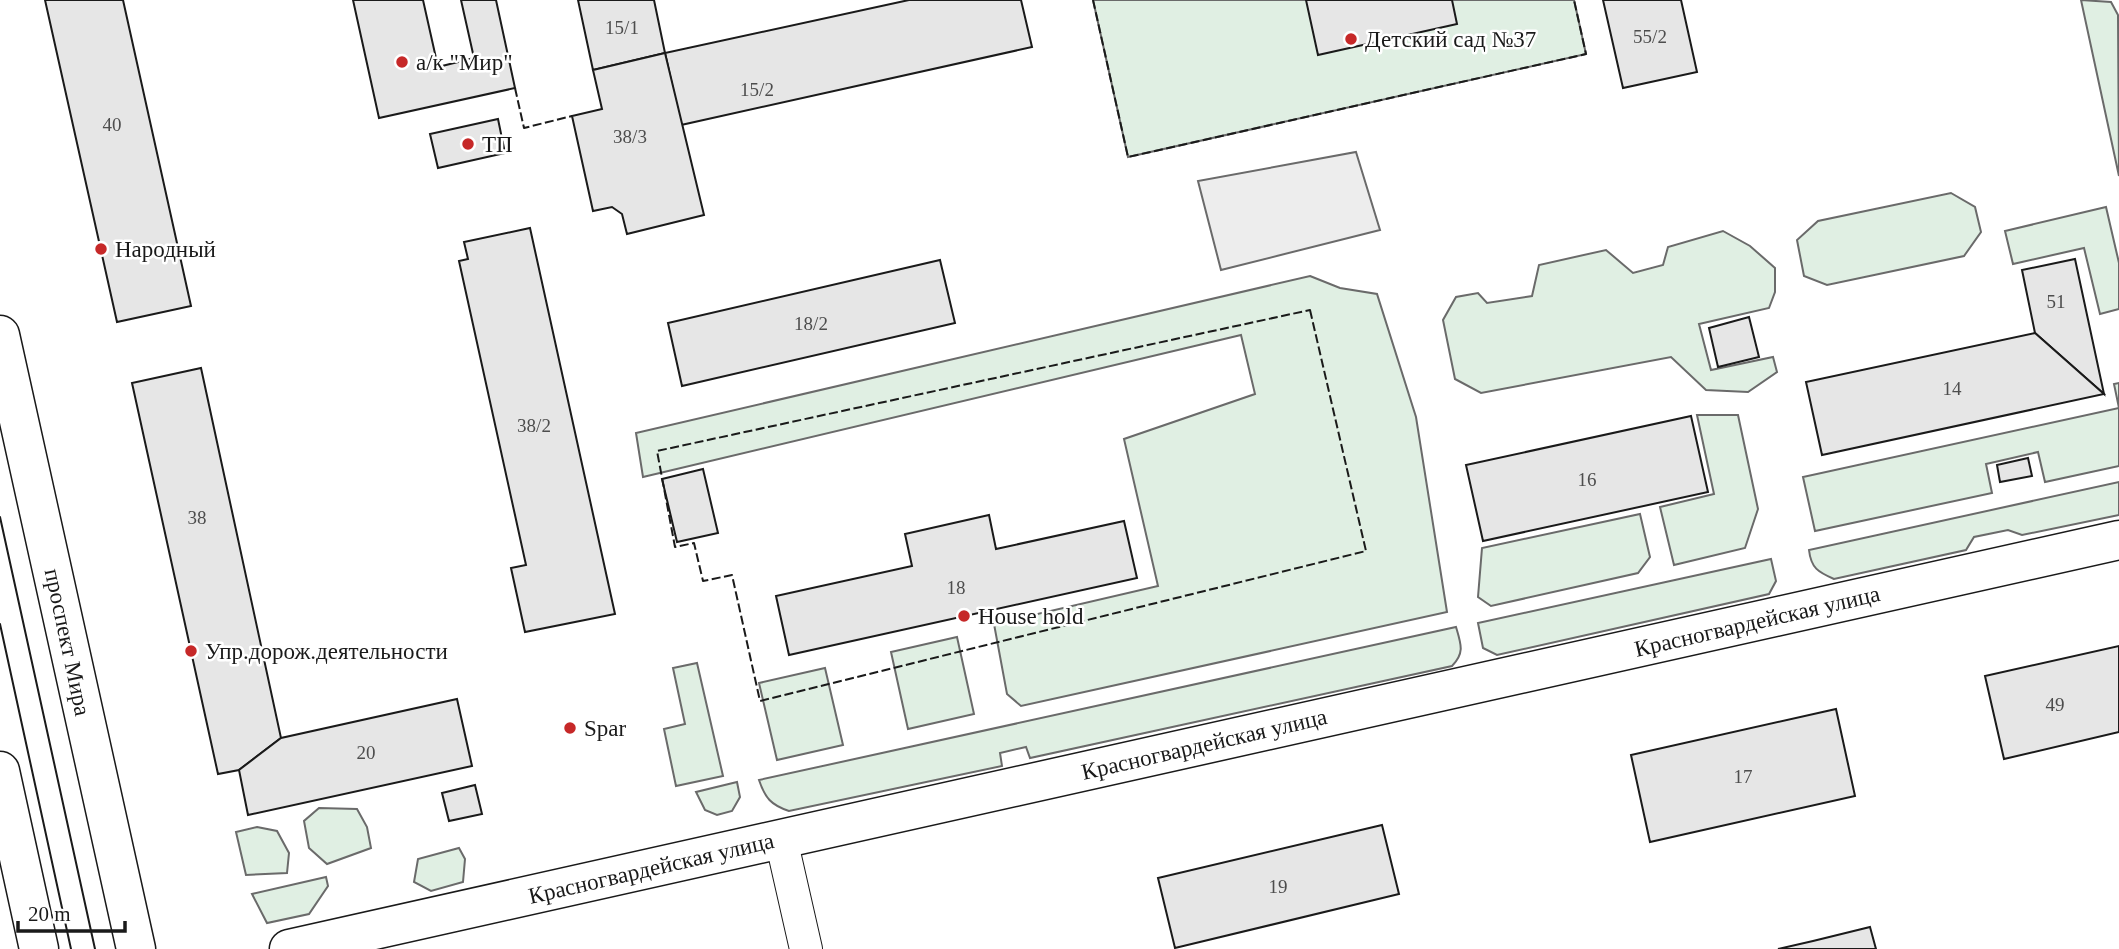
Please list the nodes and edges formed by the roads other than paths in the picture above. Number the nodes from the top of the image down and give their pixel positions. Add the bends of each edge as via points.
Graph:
1 (0, 335) edge
2 (2119, 540) edge
3 (0, 771) edge
4 (781, 839) junction
5 (39, 949) edge
6 (136, 949) edge
7 (289, 949) edge
8 (806, 949) edge

1 - 6 street, проспект Мира
2 - 4 street, Красногвардейская улица
3 - 5 street
4 - 7 street, Красногвардейская улица
4 - 8 street

